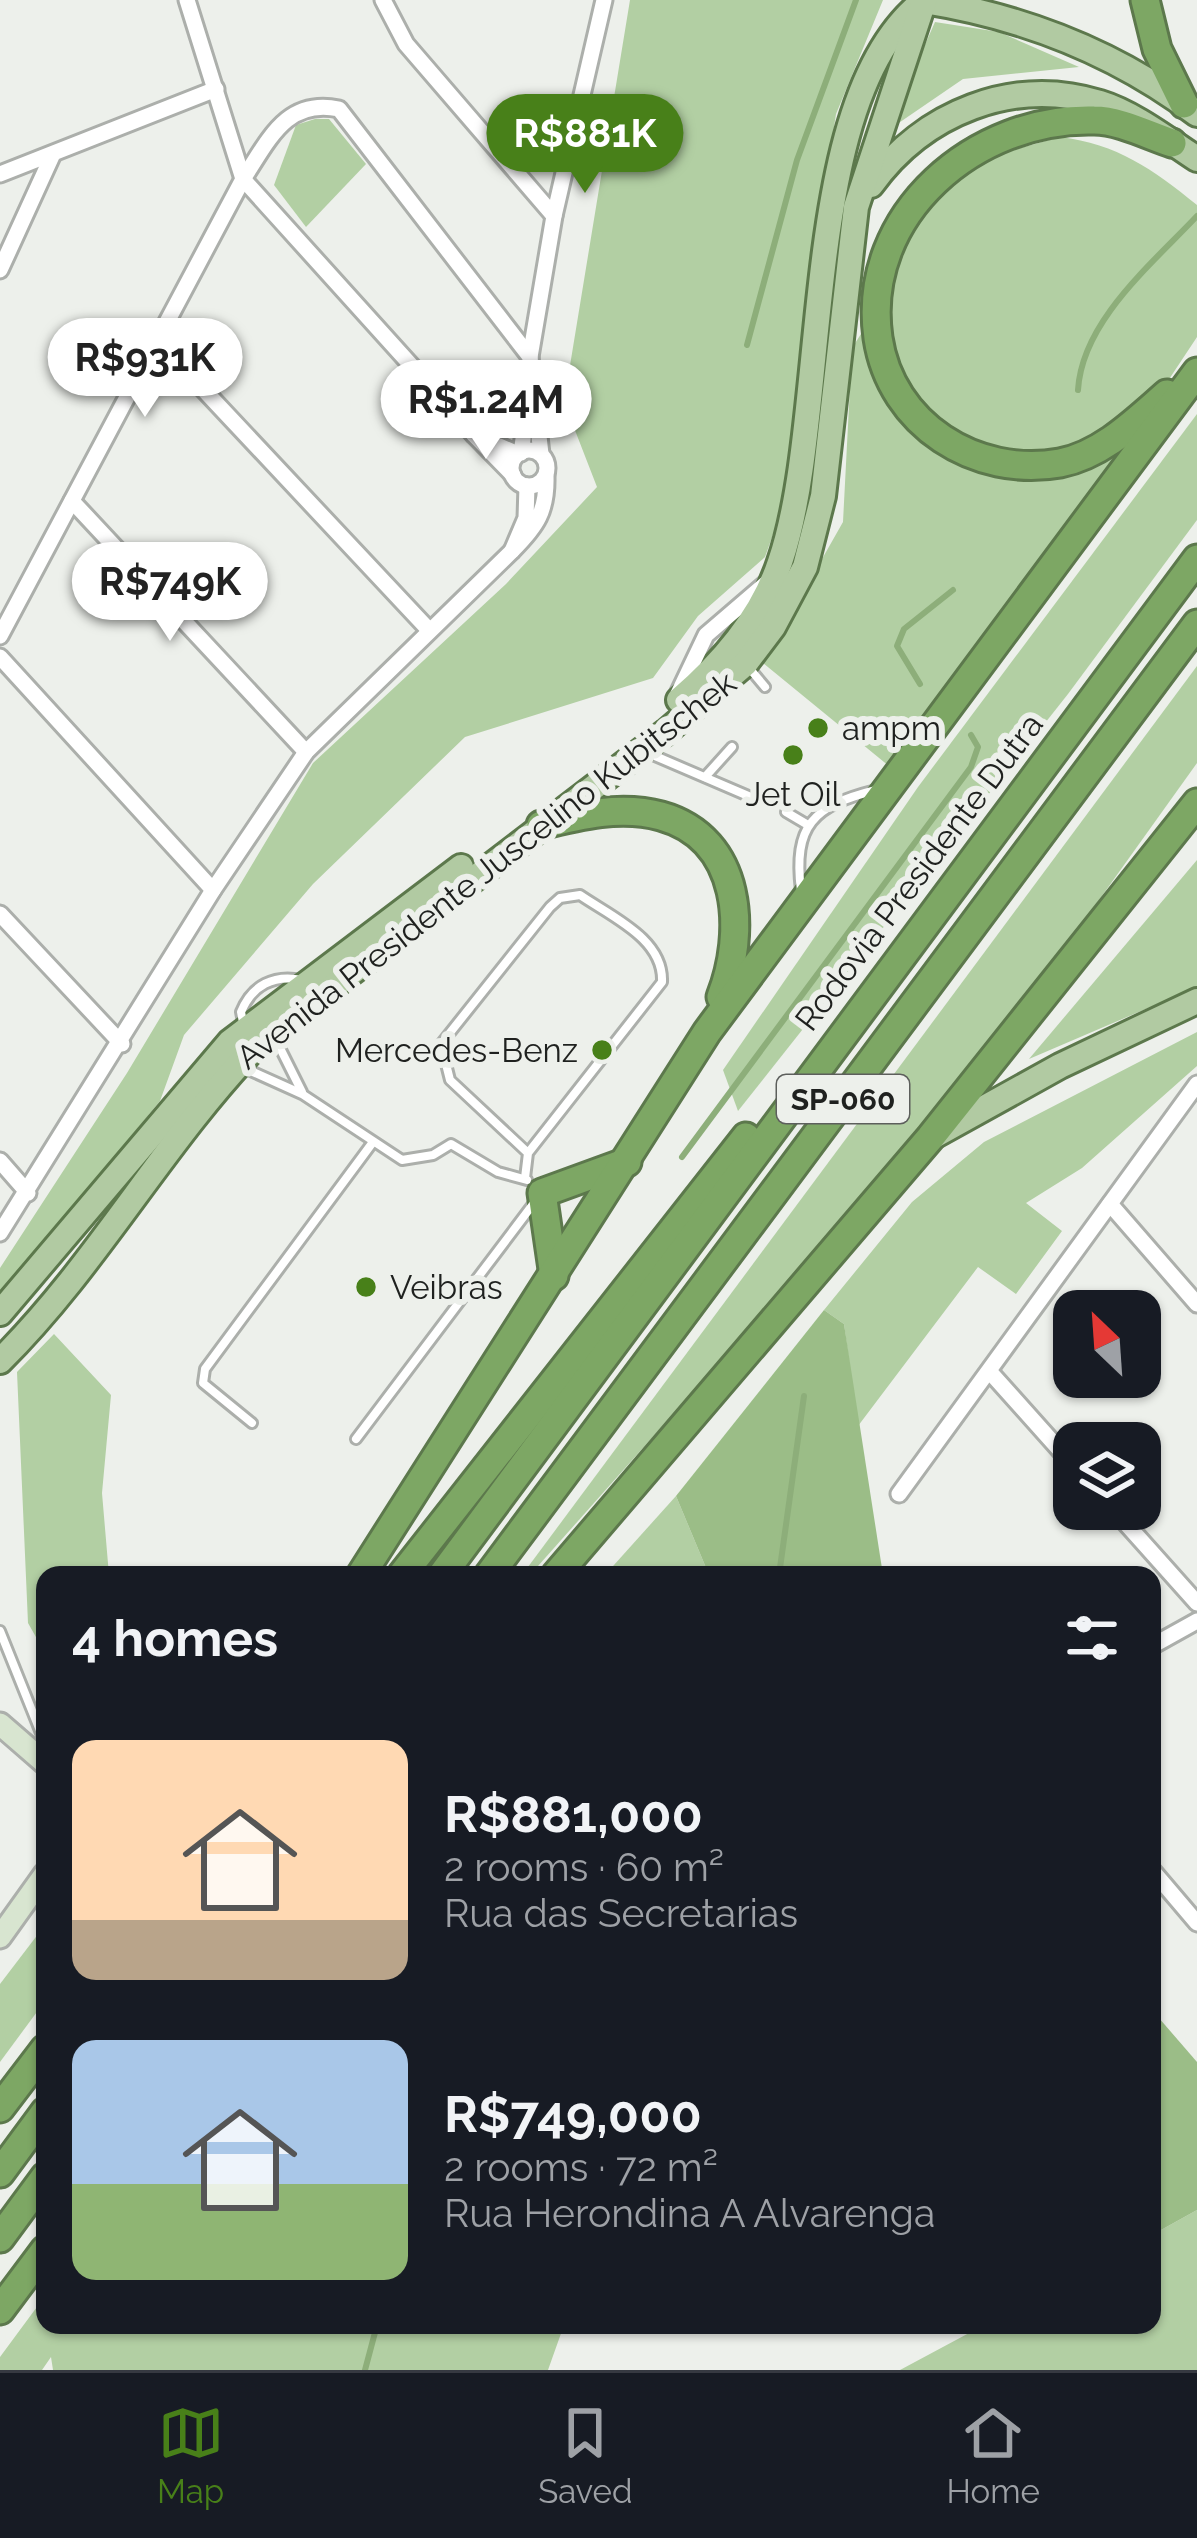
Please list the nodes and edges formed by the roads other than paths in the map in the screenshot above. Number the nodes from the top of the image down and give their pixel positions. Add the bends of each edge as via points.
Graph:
1 (187, 0) edge
2 (383, 0) edge
3 (604, 0) edge
4 (924, 0) edge
5 (1145, 0) edge
6 (216, 89) junction
7 (1191, 109) edge
8 (1172, 143) junction
9 (53, 154) junction
10 (1197, 159) edge
11 (0, 175) edge
12 (243, 179) junction
13 (856, 207) junction
14 (554, 216) junction
15 (0, 270) edge
16 (158, 340) junction
17 (530, 357) junction
18 (1197, 370) edge
19 (530, 389) junction
20 (474, 434) junction
21 (519, 453) junction
22 (541, 454) junction
23 (545, 476) junction
24 (520, 481) junction
25 (72, 501) junction
26 (512, 551) junction
27 (1197, 559) edge
28 (1197, 623) edge
29 (428, 629) junction
30 (0, 636) edge
31 (1, 662) edge
32 (745, 664) junction
33 (765, 687) dead end
34 (732, 747) dead end
35 (641, 750) junction
36 (306, 752) junction
37 (704, 777) junction
38 (889, 787) junction
39 (753, 798) dead end
40 (1197, 803) edge
41 (786, 812) dead end
42 (808, 825) junction
43 (542, 826) junction
44 (213, 890) junction
45 (802, 904) junction
46 (0, 914) edge
47 (912, 942) junction
48 (1197, 1000) edge
49 (707, 1032) junction
50 (258, 1036) junction
51 (122, 1044) junction
52 (238, 1066) junction
53 (1197, 1084) edge
54 (302, 1094) junction
55 (930, 1138) junction
56 (374, 1142) junction
57 (528, 1153) junction
58 (0, 1161) edge
59 (627, 1162) junction
60 (534, 1186) junction
61 (28, 1193) junction
62 (1110, 1204) junction
63 (0, 1233) edge
64 (554, 1276) junction
65 (1197, 1304) edge
66 (0, 1313) edge
67 (0, 1360) edge
68 (990, 1372) junction
69 (252, 1423) dead end
70 (356, 1439) dead end
71 (1053, 1442) edge
72 (898, 1494) dead end
73 (1132, 1530) edge
74 (367, 1566) edge
75 (409, 1566) edge
76 (449, 1566) edge
77 (496, 1566) edge
78 (564, 1566) edge
79 (1197, 1603) edge
80 (1197, 1621) edge
81 (0, 1631) edge
82 (1161, 1641) edge
83 (36, 1721) edge
84 (4, 1734) edge
85 (36, 1757) edge
86 (1161, 1881) edge
87 (36, 1887) edge
88 (1197, 1923) edge
89 (0, 1937) edge
90 (36, 2060) edge
91 (0, 2108) edge
92 (36, 2124) edge
93 (0, 2173) edge
94 (36, 2188) edge
95 (0, 2237) edge
96 (36, 2261) edge
97 (0, 2310) edge

1 - 6 street
2 - 14 street via 406,44
3 - 14 street
4 - 7 main road via 996,13 1086,46
4 - 13 main road, Avenida Presidente Juscelino Kubitschek
4 - 50 main road, Avenida Presidente Juscelino Kubitschek via 881,45 857,104 796,479 773,577 728,654 309,981
5 - 7 highway via 1157,49
6 - 9 street
6 - 12 street
8 - 10 main road
8 - 13 main road via 1104,103 1004,97 951,113 913,138
8 - 18 highway via 1099,119 1046,122 996,137 950,166 916,200 890,244 878,288 878,338 892,386 923,424 960,452 1010,466 1064,463 1117,438
9 - 11 street
9 - 15 street
12 - 16 street
12 - 17 street via 296,110 340,109
12 - 20 street
13 - 32 main road, Avenida Presidente Juscelino Kubitschek via 823,496 805,567
14 - 17 street
16 - 25 street
16 - 29 street
17 - 19 street
18 - 38 highway
19 - 21 street
19 - 22 street
20 - 21 street
20 - 24 street
21 - 22 street
21 - 24 street via 512,462
22 - 23 street
23 - 24 street
23 - 26 street via 538,524
24 - 26 street via 526,518
25 - 30 street
25 - 36 street
26 - 29 street
27 - 47 highway, Rodovia Presidente Dutra / SP-060
28 - 77 highway, SP-060
29 - 36 street
31 - 44 street
32 - 33 lane
32 - 35 main road, Avenida Presidente Juscelino Kubitschek
34 - 37 lane
35 - 37 lane
35 - 43 main road, Avenida Presidente Juscelino Kubitschek
36 - 44 street
37 - 39 lane
38 - 42 lane via 824,809
38 - 45 highway
40 - 55 highway
41 - 42 lane
42 - 45 lane via 797,861
43 - 49 highway via 590,812 664,816 715,856 738,919 735,960
43 - 50 main road, Avenida Presidente Juscelino Kubitschek
44 - 51 street
45 - 49 highway
46 - 51 street
47 - 75 highway via 674,1222
47 - 76 highway, Rodovia Presidente Dutra / SP-060
48 - 55 main road
49 - 59 highway
50 - 52 main road, Avenida Presidente Juscelino Kubitschek
50 - 54 lane
50 - 66 main road, Avenida Presidente Juscelino Kubitschek via 179,1097
51 - 61 street
52 - 54 lane
52 - 67 main road, Avenida Presidente Juscelino Kubitschek via 201,1103 39,1322
53 - 62 street
54 - 56 lane
55 - 78 highway
56 - 60 lane via 402,1160 451,1144
56 - 69 lane via 205,1369 212,1394
57 - 57 lane via 450,1080 441,1044 550,907 580,895 650,944 662,982
57 - 60 lane
58 - 61 street
59 - 60 highway
59 - 64 highway
60 - 64 highway
60 - 70 lane
61 - 63 street
62 - 65 street
62 - 68 street
64 - 74 highway
68 - 71 street
68 - 72 street
73 - 79 street
80 - 82 street
81 - 83 lane
84 - 85 main road
86 - 88 street
87 - 89 main road
90 - 91 highway
92 - 93 highway
94 - 95 highway
96 - 97 highway

